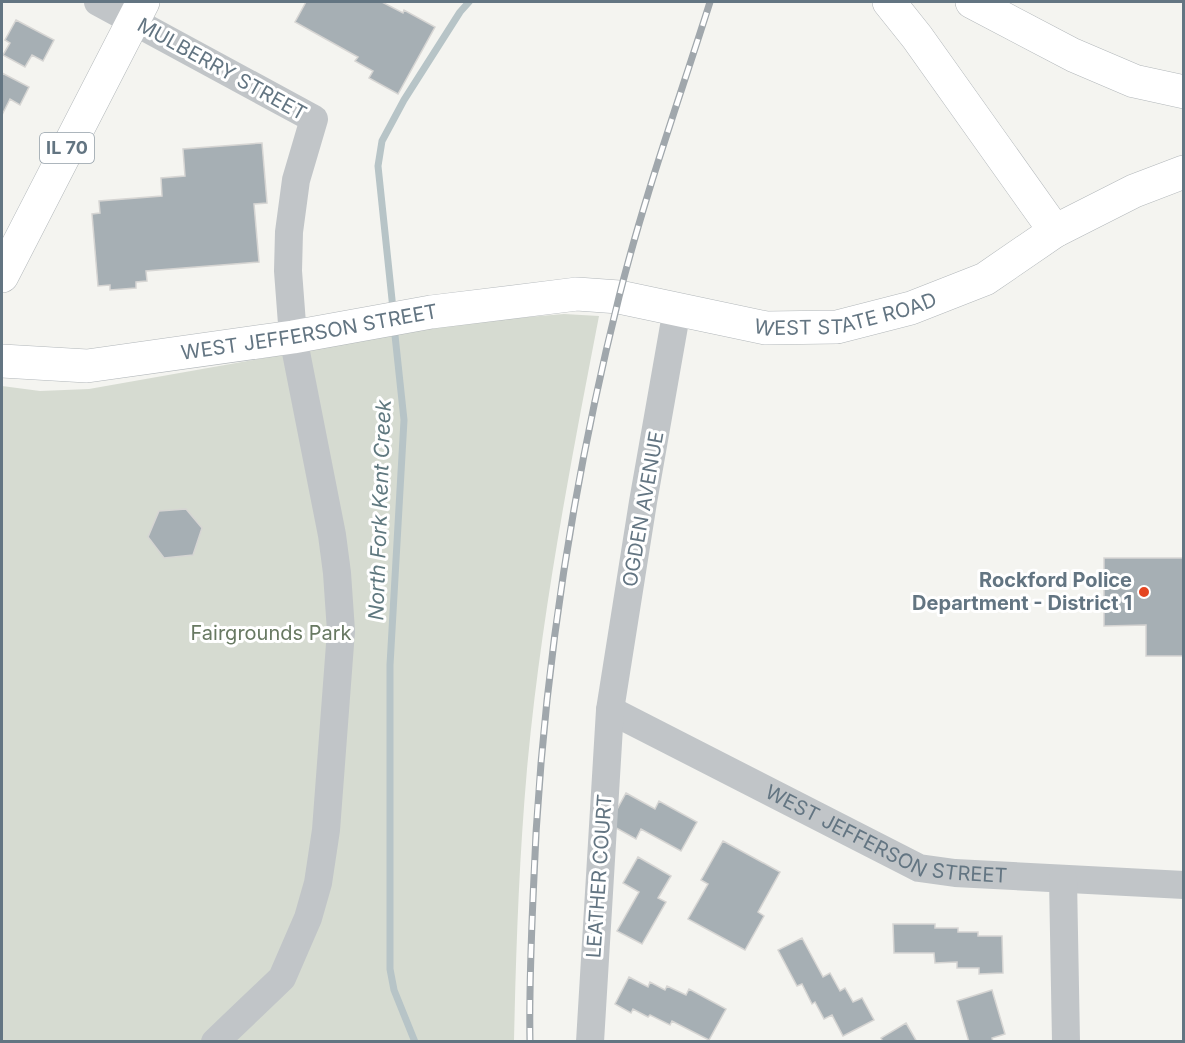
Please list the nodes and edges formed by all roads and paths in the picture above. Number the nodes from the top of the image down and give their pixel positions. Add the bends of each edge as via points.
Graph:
1 (98, 2) edge
2 (889, 2) edge
3 (972, 2) edge
4 (138, 11) edge
5 (1184, 92) edge
6 (1184, 172) edge
7 (1055, 231) junction
8 (2, 276) edge
9 (619, 297) joint
10 (677, 309) junction
11 (293, 337) junction
12 (2, 361) edge
13 (610, 710) junction
14 (1063, 879) junction
15 (1184, 885) edge
16 (215, 1041) edge
17 (590, 1041) edge
18 (1066, 1041) edge

1 - 4 street, MULBERRY STREET
2 - 7 main road
3 - 5 main road via 1073,55 1134,81
4 - 8 main road, IL 70
4 - 11 street, MULBERRY STREET via 314,119 296,180 289,232
6 - 7 main road, WEST STATE ROAD via 1134,191
7 - 10 main road, WEST STATE ROAD via 985,279 911,308 837,327 766,328
9 - 10 main road, WEST STATE ROAD
9 - 11 main road, WEST JEFFERSON STREET via 577,294 431,312
10 - 13 street, OGDEN AVENUE
11 - 12 main road, WEST JEFFERSON STREET via 87,366
11 - 16 street via 332,535 341,632 326,830 308,918 282,978
13 - 14 street, WEST JEFFERSON STREET via 919,868
13 - 17 street, LEATHER COURT
14 - 15 street, WEST JEFFERSON STREET
14 - 18 street

